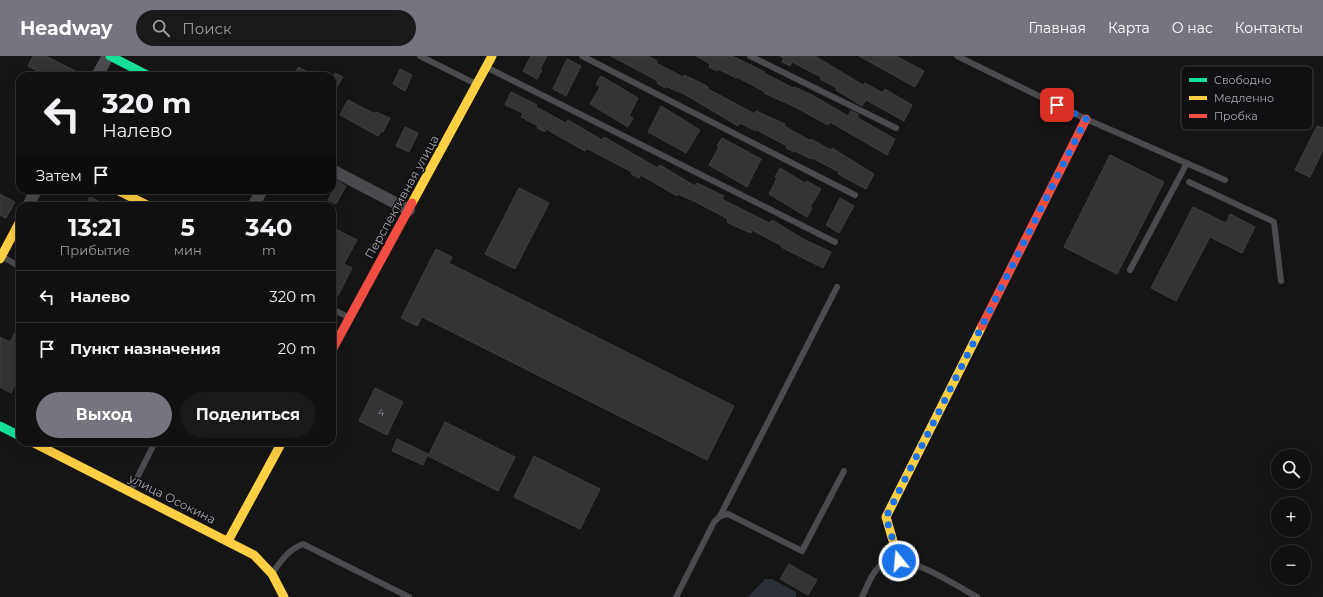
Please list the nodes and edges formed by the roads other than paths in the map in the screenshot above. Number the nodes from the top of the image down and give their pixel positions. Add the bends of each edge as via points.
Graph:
1 (109, 56) edge
2 (420, 56) edge
3 (492, 56) edge
4 (582, 56) edge
5 (750, 56) edge
6 (957, 56) edge
7 (486, 67) junction
8 (99, 72) edge
9 (141, 72) edge
10 (477, 85) junction
11 (1086, 119) junction
12 (896, 128) dead end
13 (1187, 163) junction
14 (336, 172) edge
15 (1225, 180) dead end
16 (1189, 182) dead end
17 (125, 194) edge
18 (855, 195) dead end
19 (141, 202) edge
20 (409, 210) junction
21 (16, 229) edge
22 (835, 242) dead end
23 (2, 259) edge
24 (16, 265) edge
25 (1130, 270) dead end
26 (1281, 281) dead end
27 (837, 287) dead end
28 (336, 311) edge
29 (350, 318) junction
30 (336, 343) edge
31 (0, 426) edge
32 (16, 434) edge
33 (40, 446) edge
34 (154, 446) edge
35 (280, 446) edge
36 (844, 471) dead end
37 (130, 492) junction
38 (720, 516) junction
39 (228, 541) junction
40 (899, 561) junction
41 (272, 574) junction
42 (284, 597) edge
43 (409, 597) edge
44 (676, 597) edge
45 (862, 597) edge
46 (978, 597) edge

1 - 8 street
1 - 9 street
2 - 10 lane
3 - 7 street, Перспективная улица
4 - 18 lane
5 - 12 lane
6 - 11 lane
7 - 10 street, Перспективная улица
7 - 22 lane
10 - 20 street, Перспективная улица
11 - 13 lane
11 - 40 street via 886,517
13 - 15 lane
13 - 25 lane
14 - 20 street
16 - 26 lane via 1274,222
17 - 19 street
20 - 29 street, Перспективная улица
21 - 23 street
23 - 24 lane
27 - 38 lane
28 - 29 lane
29 - 30 street, Перспективная улица
31 - 32 street
33 - 37 street, улица Осокина
34 - 37 lane
35 - 39 street
36 - 38 lane via 802,551 728,514
37 - 39 street, улица Осокина
38 - 44 lane via 714,522
39 - 41 street, улица Осокина via 254,555
40 - 45 lane via 893,560 882,564
40 - 46 lane via 911,563
41 - 42 street, улица Осокина
41 - 43 lane via 285,555 303,544

